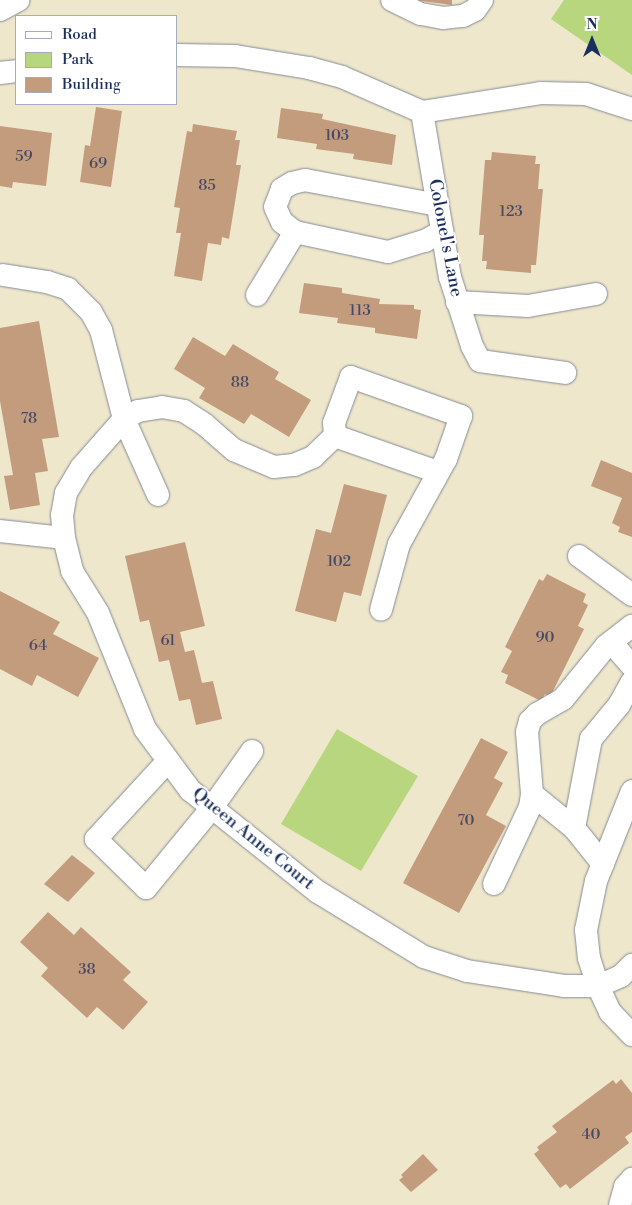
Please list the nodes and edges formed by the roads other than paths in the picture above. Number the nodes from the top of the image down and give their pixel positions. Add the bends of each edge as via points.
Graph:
1 (18, 0) edge
2 (392, 0) edge
3 (482, 0) edge
4 (0, 10) edge
5 (178, 55) edge
6 (15, 71) edge
7 (0, 72) edge
8 (632, 109) edge
9 (422, 112) junction
10 (438, 205) junction
11 (442, 231) junction
12 (295, 232) junction
13 (3, 275) dead end
14 (596, 294) dead end
15 (257, 295) dead end
16 (457, 302) junction
17 (565, 373) dead end
18 (124, 419) junction
19 (334, 436) junction
20 (438, 472) junction
21 (158, 495) dead end
22 (0, 531) edge
23 (64, 538) junction
24 (579, 556) dead end
25 (632, 595) edge
26 (381, 610) dead end
27 (632, 626) edge
28 (611, 642) junction
29 (632, 666) edge
30 (632, 682) edge
31 (252, 751) dead end
32 (168, 762) junction
33 (632, 791) edge
34 (532, 794) junction
35 (211, 809) junction
36 (574, 828) junction
37 (603, 864) junction
38 (494, 884) dead end
39 (632, 965) edge
40 (598, 986) junction
41 (632, 1035) edge
42 (632, 1179) edge
43 (620, 1205) edge

1 - 4 street
2 - 3 street via 421,14 443,18 463,16 475,10
5 - 9 street via 235,56 309,68 342,77
6 - 7 street
8 - 9 street via 586,94 540,93
9 - 10 street, Colonel's Lane
10 - 11 street, Colonel's Lane
10 - 12 street via 298,181 282,189 275,207 282,222
11 - 12 street via 425,241 388,252
11 - 16 street, Colonel's Lane
12 - 15 street
13 - 18 street via 47,282 68,290 91,312 101,330
14 - 16 street via 528,306
16 - 17 street, Colonel's Lane via 480,361
18 - 19 street, Queen Anne Court via 138,411 162,407 184,411 234,450 274,467 294,465 313,457
18 - 21 street
18 - 23 street, Queen Anne Court via 81,468 66,492 62,514
19 - 20 street
19 - 20 street via 334,423 351,377 461,416
20 - 26 street via 399,544
22 - 23 street
23 - 32 street, Queen Anne Court via 72,570 98,614 146,729
24 - 25 street
27 - 28 street
28 - 29 street
28 - 34 street via 563,699 530,721 527,742
30 - 36 street via 620,706 591,739
31 - 35 street
32 - 35 street, Queen Anne Court via 190,790
32 - 35 street via 96,839 146,888
33 - 37 street
34 - 36 street
34 - 38 street via 530,807
35 - 40 street, Queen Anne Court via 318,892 424,956 467,971 564,986
36 - 37 street
37 - 40 street via 590,901 586,930 589,958
39 - 40 street via 621,976
40 - 41 street via 615,1020
42 - 43 street via 625,1187

